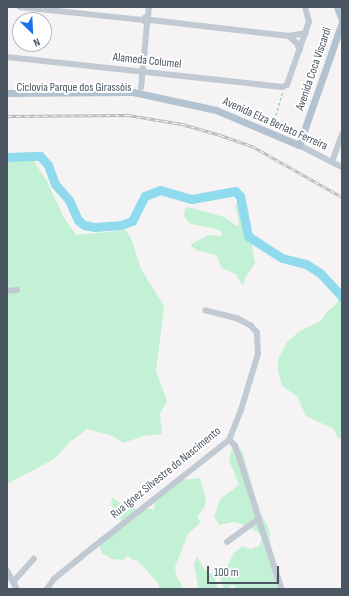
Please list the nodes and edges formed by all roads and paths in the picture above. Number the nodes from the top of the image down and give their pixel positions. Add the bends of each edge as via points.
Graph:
1 (20, 7) edge
2 (149, 7) edge
3 (305, 7) edge
4 (338, 7) edge
5 (147, 20) junction
6 (342, 21) edge
7 (306, 33) junction
8 (289, 36) junction
9 (300, 49) junction
10 (7, 57) edge
11 (142, 71) junction
12 (285, 87) junction
13 (141, 88) dead end
14 (7, 93) edge
15 (239, 114) dead end
16 (342, 135) edge
17 (299, 145) junction
18 (332, 162) junction
19 (342, 167) edge
20 (17, 290) dead end
21 (7, 291) edge
22 (206, 311) dead end
23 (229, 440) junction
24 (259, 519) junction
25 (227, 542) dead end
26 (34, 559) dead end
27 (7, 570) edge
28 (13, 582) junction
29 (17, 589) edge
30 (47, 589) edge
31 (282, 589) edge

1 - 5 street
2 - 5 street
3 - 7 street via 309,19
4 - 6 main road, Avenida Coca Viscardi
5 - 8 street
5 - 11 street
6 - 17 main road, Avenida Coca Viscardi
7 - 8 street
7 - 9 street
8 - 9 street
9 - 12 street
10 - 11 street, Alameda Columel
11 - 12 street, Alameda Columel
11 - 13 street
12 - 15 path via 273,118 264,120
14 - 17 main road, Avenida Elza Berlato Ferreira via 133,92 216,110
16 - 18 street
17 - 18 street, Avenida Elza Berlato Ferreira
18 - 19 street, Avenida Elza Berlato Ferreira
20 - 21 street
22 - 23 street, Rua Ignez Silvestre do Nascimento via 238,319 251,326 257,333 258,354
23 - 24 street via 235,446
23 - 30 street, Rua Ignez Silvestre do Nascimento via 54,579
24 - 25 street
24 - 31 street
26 - 28 street
27 - 28 street
28 - 29 street

